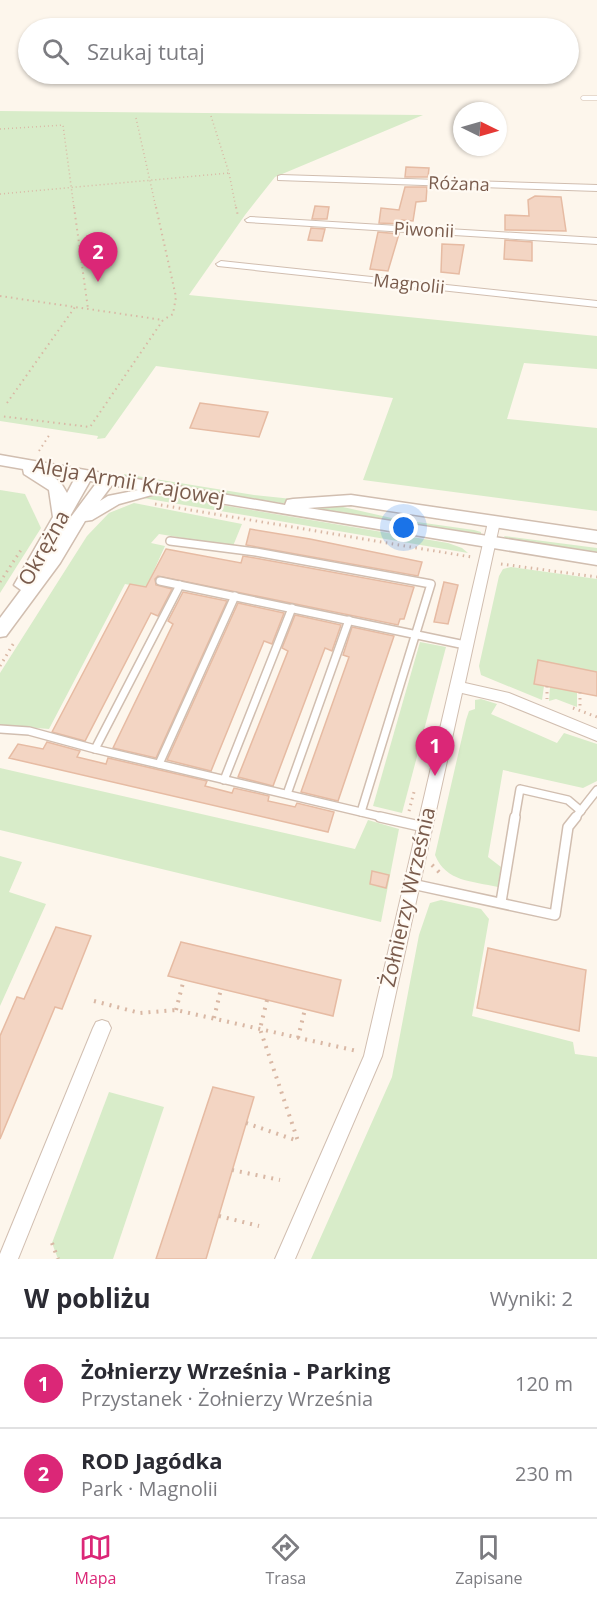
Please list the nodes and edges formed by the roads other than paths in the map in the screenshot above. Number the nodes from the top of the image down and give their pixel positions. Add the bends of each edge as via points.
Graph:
1 (583, 98) dead end
2 (597, 98) edge
3 (281, 178) dead end
4 (597, 188) edge
5 (250, 220) dead end
6 (597, 241) edge
7 (221, 264) dead end
8 (597, 304) edge
9 (0, 460) edge
10 (96, 477) junction
11 (181, 492) junction
12 (259, 506) junction
13 (68, 520) junction
14 (494, 522) junction
15 (597, 537) edge
16 (170, 541) dead end
17 (490, 543) junction
18 (597, 559) edge
19 (160, 580) dead end
20 (180, 585) junction
21 (235, 596) junction
22 (292, 608) junction
23 (349, 620) junction
24 (3, 626) edge
25 (416, 634) junction
26 (465, 645) junction
27 (456, 686) junction
28 (0, 729) edge
29 (597, 735) edge
30 (95, 749) junction
31 (159, 764) junction
32 (225, 780) junction
33 (597, 790) edge
34 (287, 795) junction
35 (581, 811) junction
36 (361, 812) junction
37 (424, 827) junction
38 (411, 884) junction
39 (501, 902) junction
40 (102, 1028) dead end
41 (8, 1259) edge
42 (285, 1259) edge

1 - 2 lane
3 - 4 street, Różana
5 - 6 street, Piwonii
7 - 8 street, Magnolii
9 - 10 street, Aleja Armii Krajowej
9 - 13 street via 33,471 55,485
10 - 11 street, Aleja Armii Krajowej
10 - 13 street, Okrężna
11 - 12 street, Aleja Armii Krajowej
11 - 13 street via 125,496
12 - 14 street, Aleja Armii Krajowej via 351,500
12 - 17 street, Aleja Armii Krajowej
13 - 24 street, Okrężna via 54,559
14 - 15 street, Aleja Armii Krajowej
14 - 17 street, Żołnierzy Września
16 - 25 lane via 256,552 431,584
17 - 18 street, Aleja Armii Krajowej
17 - 26 street, Żołnierzy Września
19 - 20 lane
20 - 21 lane
20 - 30 lane
21 - 22 lane
21 - 31 lane
22 - 23 lane
22 - 32 lane
23 - 25 lane
23 - 34 lane
25 - 26 lane
25 - 36 lane
26 - 27 street, Żołnierzy Września
27 - 29 street via 504,697
27 - 37 street, Żołnierzy Września
28 - 30 lane via 29,731
30 - 31 lane
31 - 32 lane
32 - 34 lane
33 - 35 lane
34 - 36 lane
35 - 39 lane via 568,827 555,915
35 - 39 lane via 568,800 520,789
36 - 37 lane
37 - 38 street, Żołnierzy Września
38 - 39 lane
38 - 42 street, Żołnierzy Września via 373,1056
40 - 41 street

